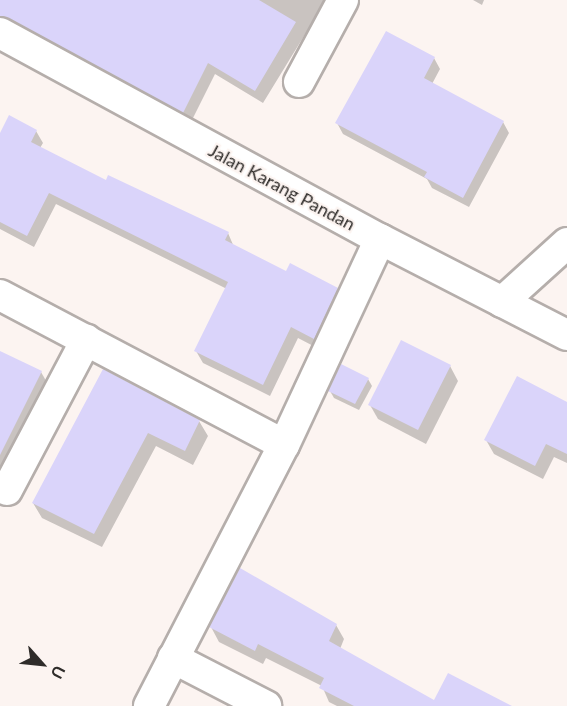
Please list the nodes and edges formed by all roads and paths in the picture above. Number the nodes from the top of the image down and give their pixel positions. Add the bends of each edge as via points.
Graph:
1 (343, 0) edge
2 (0, 33) edge
3 (299, 82) dead end
4 (380, 239) junction
5 (567, 243) edge
6 (0, 295) edge
7 (502, 302) junction
8 (567, 335) edge
9 (86, 339) junction
10 (284, 445) junction
11 (7, 490) dead end
12 (173, 658) junction
13 (149, 706) edge
14 (266, 706) edge

1 - 3 street
2 - 4 street, Jalan Karang Pandan
4 - 7 street, Jalan Karang Pandan
4 - 10 street
5 - 7 street
6 - 9 street
7 - 8 street, Jalan Karang Pandan
9 - 10 street
9 - 11 street
10 - 12 street
12 - 13 street
12 - 14 street

